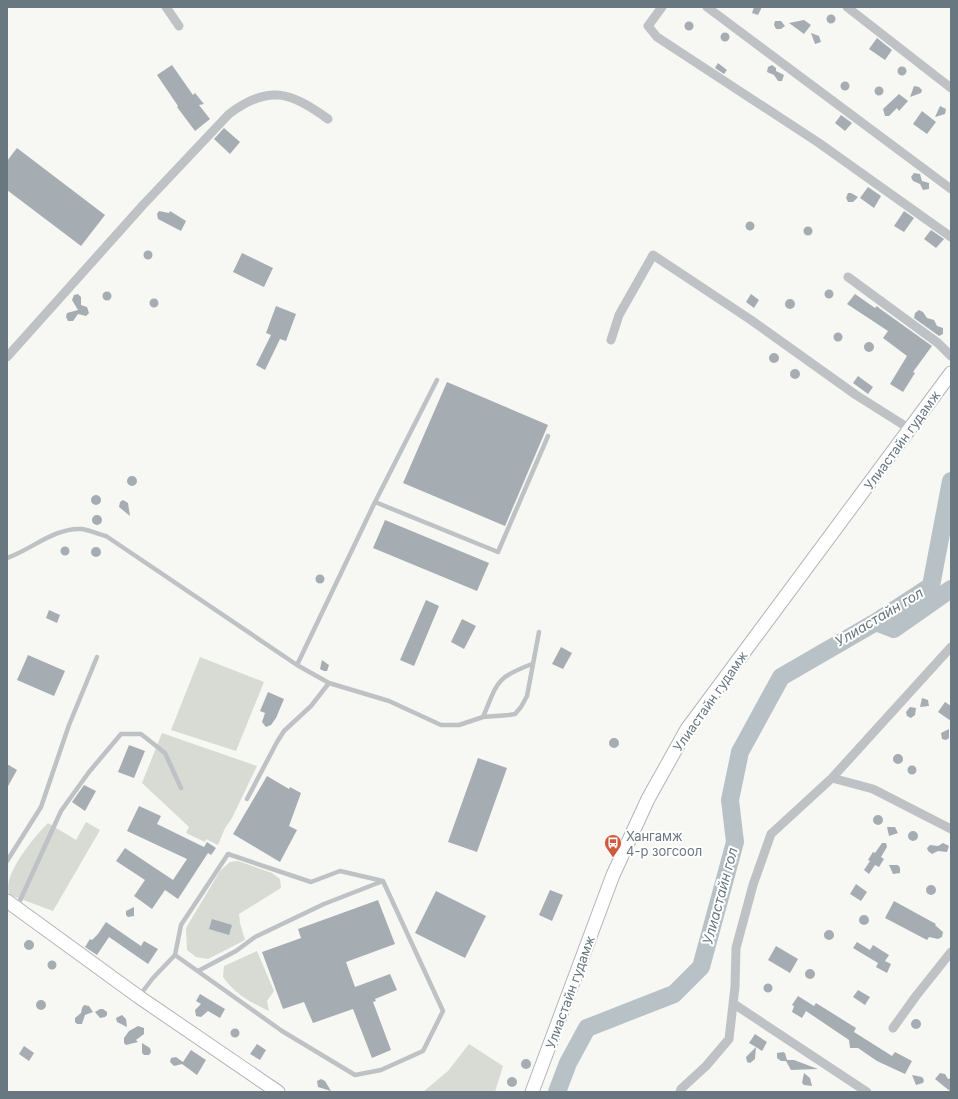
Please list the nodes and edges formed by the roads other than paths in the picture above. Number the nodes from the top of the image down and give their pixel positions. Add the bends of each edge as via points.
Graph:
1 (166, 7) edge
2 (662, 7) edge
3 (707, 7) edge
4 (847, 7) edge
5 (179, 26) dead end
6 (951, 88) edge
7 (328, 119) dead end
8 (951, 189) edge
9 (951, 237) edge
10 (848, 277) dead end
11 (611, 340) dead end
12 (951, 356) edge
13 (7, 357) edge
14 (951, 373) edge
15 (437, 380) dead end
16 (910, 429) junction
17 (548, 436) dead end
18 (375, 502) junction
19 (7, 558) edge
20 (539, 632) dead end
21 (951, 647) edge
22 (97, 657) dead end
23 (532, 664) junction
24 (297, 665) junction
25 (329, 683) junction
26 (483, 717) junction
27 (832, 778) junction
28 (180, 788) dead end
29 (247, 798) dead end
30 (951, 829) edge
31 (7, 861) edge
32 (384, 881) junction
33 (12, 904) edge
34 (951, 952) edge
35 (175, 955) junction
36 (198, 971) junction
37 (139, 997) junction
38 (734, 1004) junction
39 (893, 1028) dead end
40 (278, 1092) edge
41 (532, 1092) edge
42 (680, 1092) edge
43 (867, 1092) edge

1 - 5 street
2 - 9 street via 648,26 657,37 819,143
3 - 8 street
4 - 6 street
7 - 13 street via 304,102 280,95 262,96 229,114
10 - 12 street
11 - 16 street via 619,315 653,255 751,320 856,395
14 - 16 main road, Улиастайн гудамж
15 - 18 lane
16 - 41 main road, Улиастайн гудамж via 687,729 667,763 613,874
17 - 18 lane via 498,552
18 - 24 lane
19 - 24 lane via 62,532 82,529 106,536
20 - 23 lane
21 - 27 street
22 - 31 lane via 69,725 41,806
23 - 26 lane via 504,676 498,682
23 - 26 lane via 527,696 521,707 514,714
24 - 25 lane
25 - 26 lane via 389,701 441,725 459,725
25 - 29 lane via 311,706 284,731
27 - 30 street via 873,789
27 - 38 street via 771,834 753,884 736,948
28 - 33 lane via 165,753 141,734 121,734 61,811
32 - 35 lane via 340,871 311,882 228,854 181,925
32 - 36 lane via 324,904 255,937 236,951
32 - 36 lane via 443,1011 423,1051 381,1070 355,1075 282,1031
33 - 37 main road
34 - 39 street
35 - 36 lane
35 - 37 lane
37 - 40 main road
38 - 42 street via 729,1039
38 - 43 street

